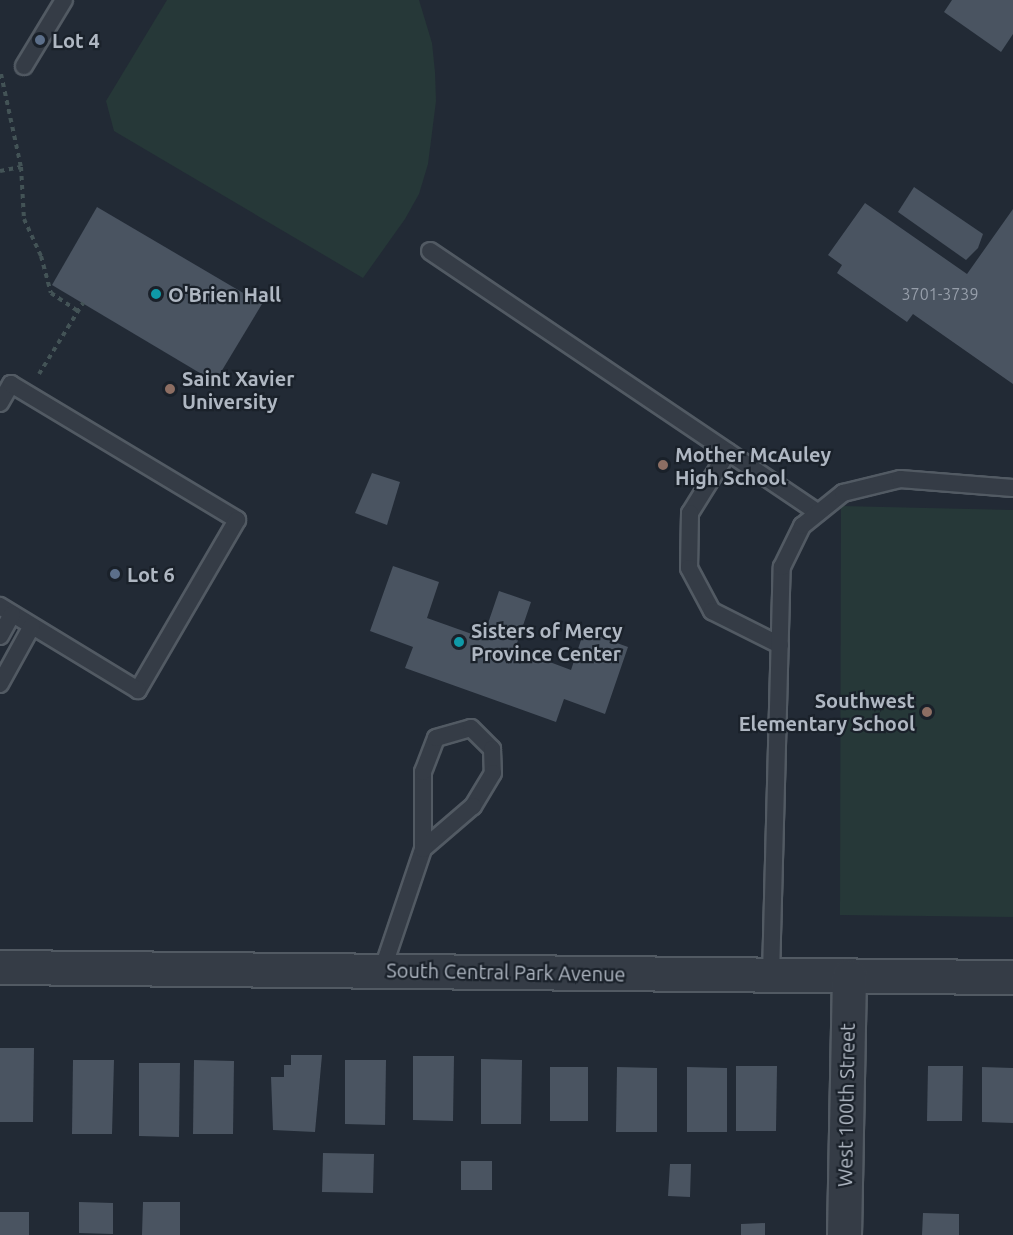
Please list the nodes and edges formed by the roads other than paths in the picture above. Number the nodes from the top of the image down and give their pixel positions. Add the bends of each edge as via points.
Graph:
1 (64, 0) edge
2 (24, 66) dead end
3 (430, 250) dead end
4 (0, 403) edge
5 (728, 452) junction
6 (1013, 488) edge
7 (818, 513) junction
8 (6, 610) edge
9 (33, 626) junction
10 (0, 636) edge
11 (780, 645) junction
12 (0, 684) edge
13 (423, 849) junction
14 (0, 967) edge
15 (382, 971) junction
16 (771, 975) junction
17 (849, 976) junction
18 (1013, 977) edge
19 (844, 1235) edge

1 - 2 lane
3 - 5 lane
4 - 9 lane via 10,384 237,520 138,690
5 - 7 lane
5 - 11 lane via 690,513 689,568 712,611
6 - 7 lane via 900,479 843,493
7 - 11 lane via 802,526 782,567
8 - 9 lane
8 - 10 lane
9 - 12 lane
11 - 16 lane
13 - 13 lane via 423,772 436,738 471,728 492,749 493,773 473,806
13 - 15 lane
14 - 15 street, South Central Park Avenue
15 - 16 street, South Central Park Avenue
16 - 17 street, South Central Park Avenue
17 - 18 street, South Central Park Avenue
17 - 19 street, West 100th Street

